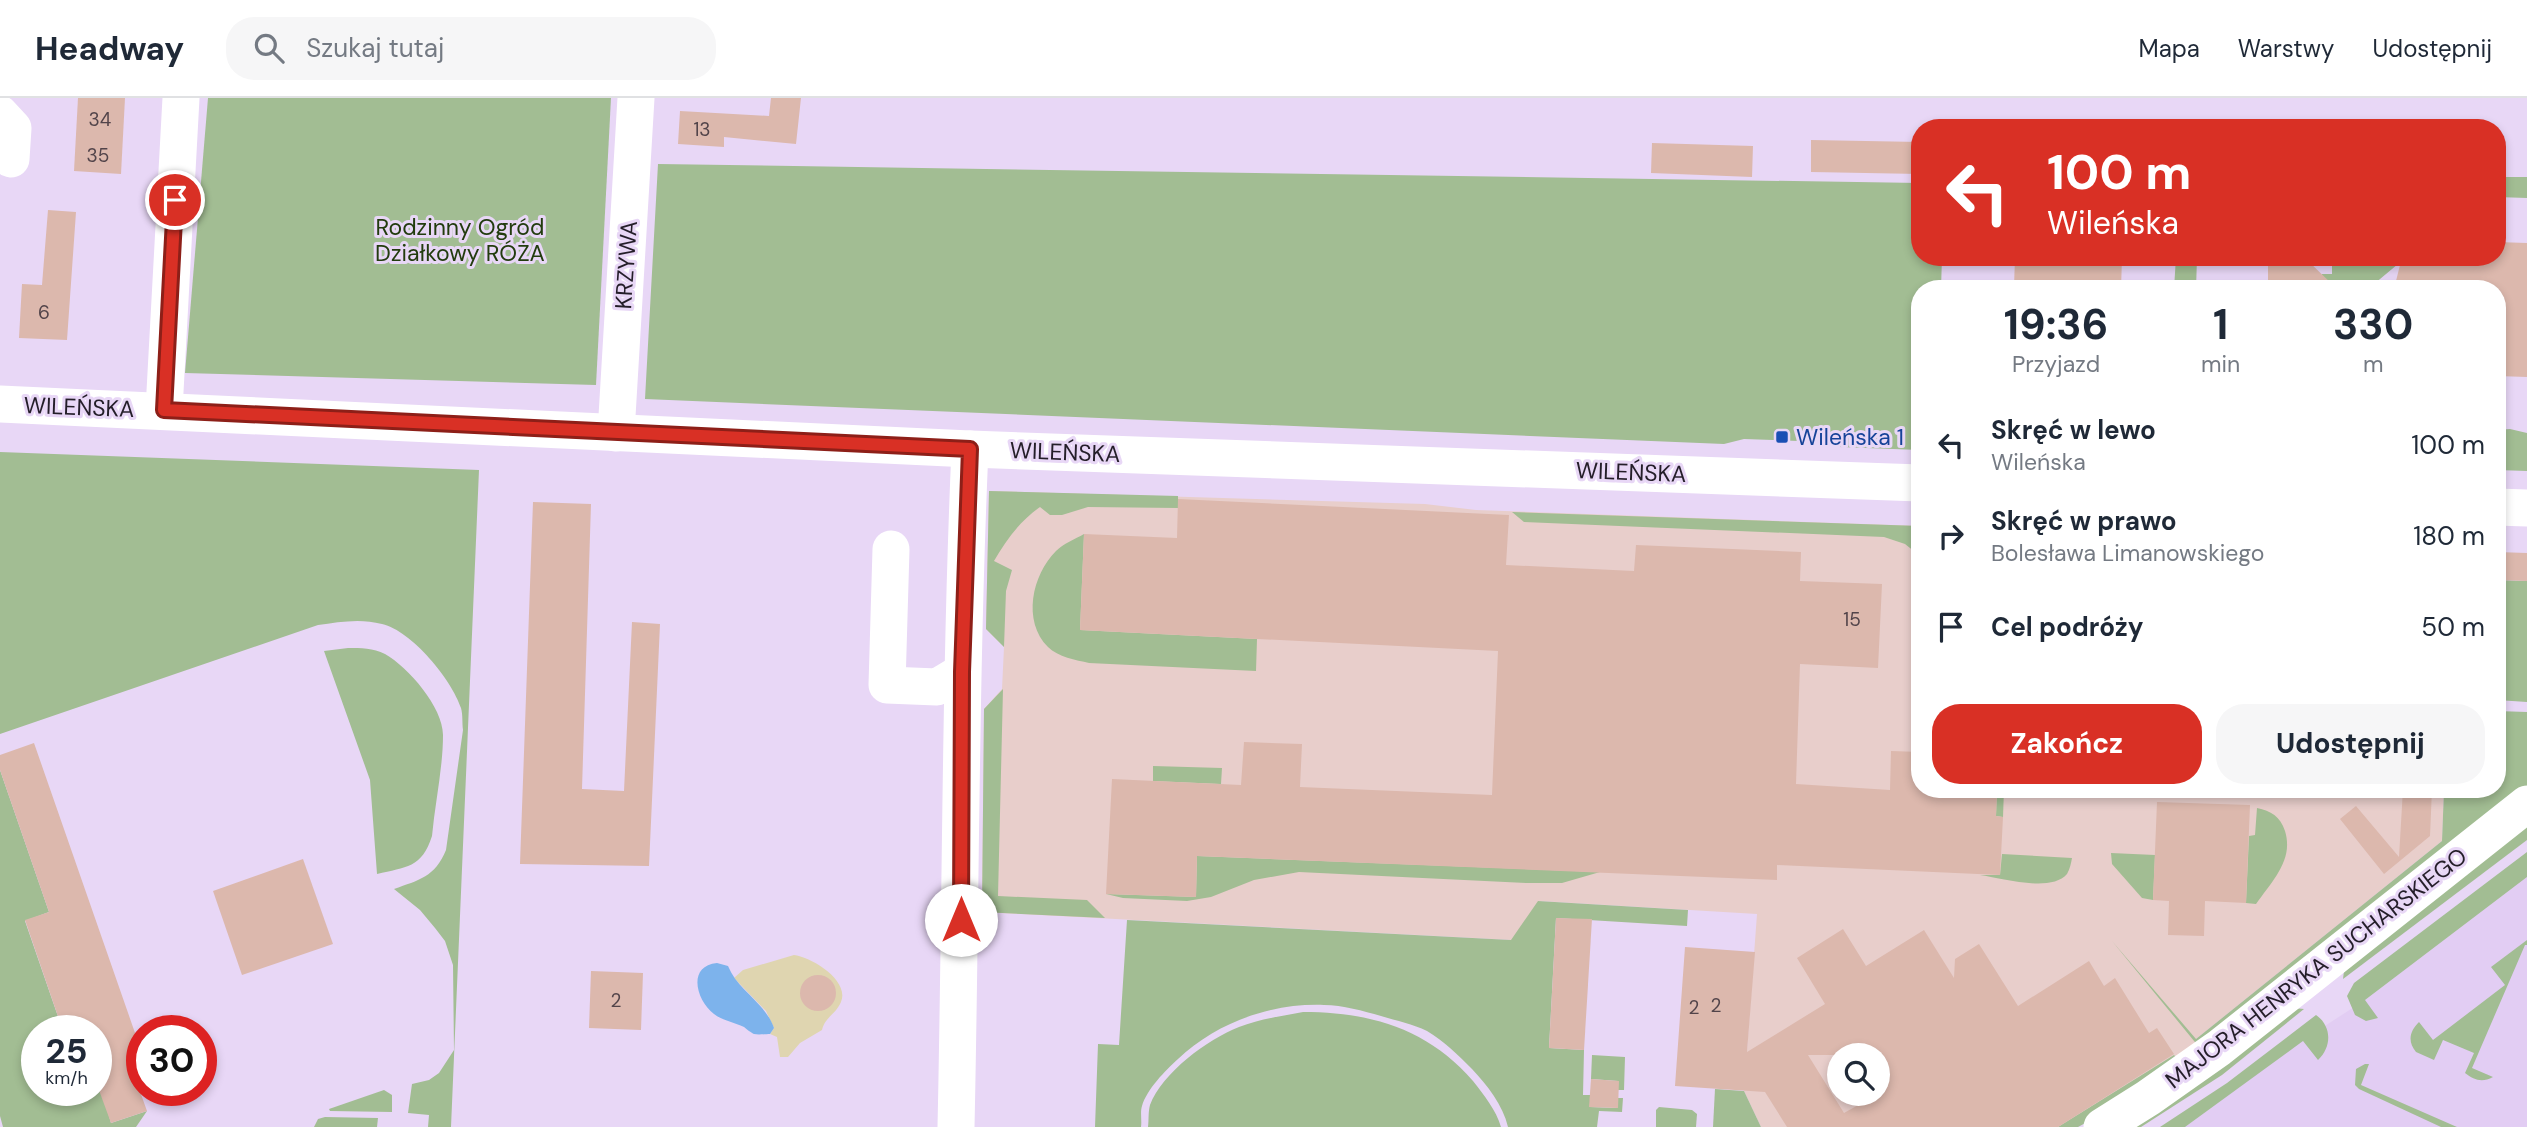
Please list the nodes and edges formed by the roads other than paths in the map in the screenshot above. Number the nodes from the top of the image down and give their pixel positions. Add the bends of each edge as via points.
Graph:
1 (181, 98) edge
2 (636, 98) edge
3 (0, 114) edge
4 (11, 159) dead end
5 (0, 404) edge
6 (164, 410) junction
7 (616, 433) junction
8 (970, 449) junction
9 (1911, 483) edge
10 (2506, 507) edge
11 (2527, 508) edge
12 (891, 549) dead end
13 (962, 672) junction
14 (2527, 804) edge
15 (956, 1127) edge
16 (2102, 1127) edge

1 - 6 street
2 - 7 street, KRZYWA
3 - 4 street via 13,128
5 - 6 street, WILEŃSKA
6 - 7 street, WILEŃSKA
7 - 8 street, WILEŃSKA
8 - 9 street, WILEŃSKA
8 - 13 street
10 - 11 street
12 - 13 street via 887,685 937,687
13 - 15 street
14 - 16 street, MAJORA HENRYKA SUCHARSKIEGO via 2218,1048

